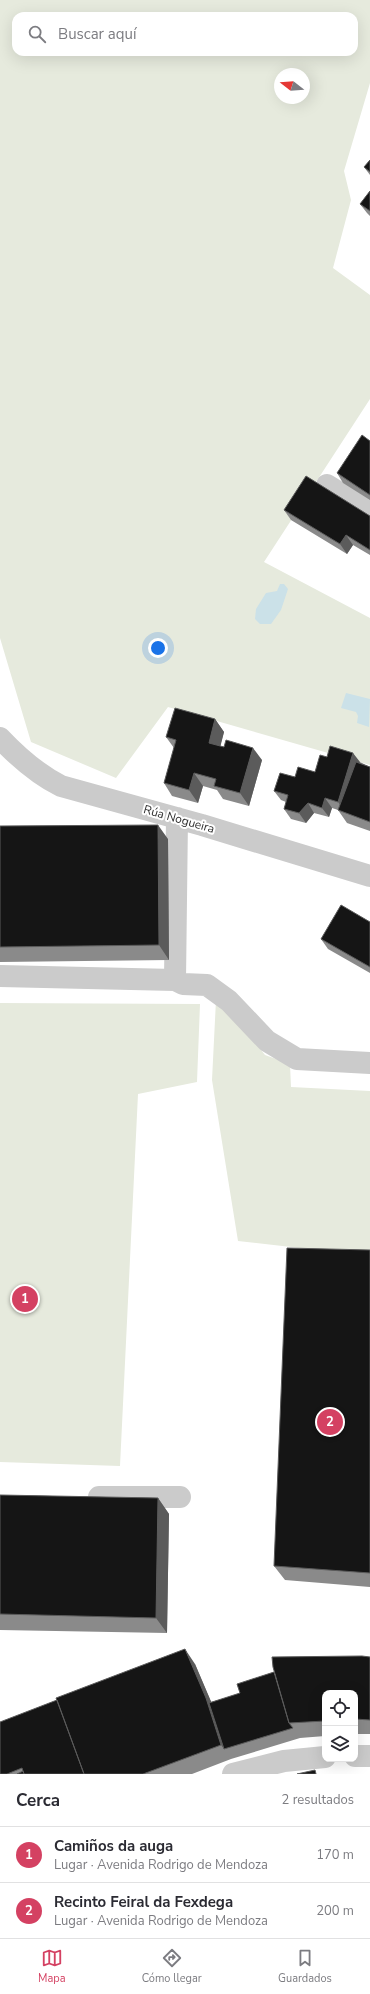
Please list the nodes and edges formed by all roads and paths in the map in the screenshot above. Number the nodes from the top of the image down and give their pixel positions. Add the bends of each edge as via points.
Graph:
1 (327, 485) dead end
2 (370, 512) edge
3 (0, 738) edge
4 (177, 818) junction
5 (370, 876) edge
6 (0, 976) edge
7 (175, 980) junction
8 (370, 1063) edge
9 (78, 1497) edge
10 (180, 1497) dead end
11 (358, 1756) edge
12 (370, 1756) edge
13 (322, 1757) edge
14 (233, 1774) edge

1 - 2 street
3 - 4 street, Rúa Nogueira via 31,767 60,786
4 - 5 street, Rúa Nogueira
4 - 7 street
6 - 7 street
7 - 8 street via 183,984 207,985 230,1001 267,1041 297,1059
9 - 10 street
11 - 12 street
13 - 14 street via 284,1761

